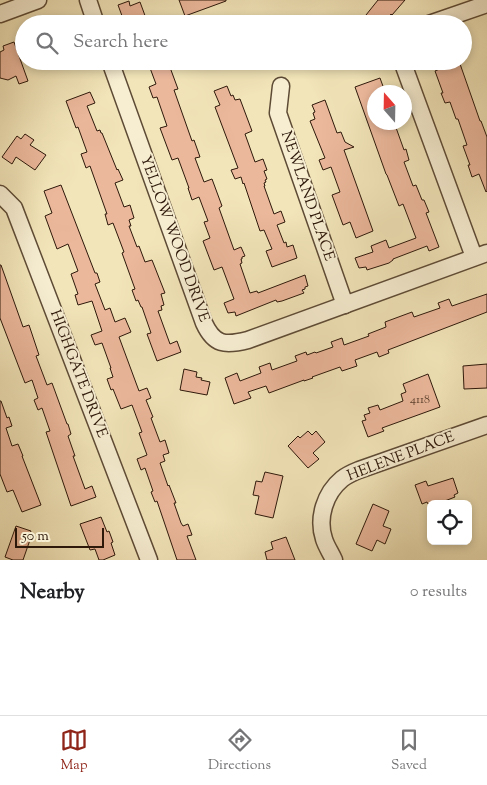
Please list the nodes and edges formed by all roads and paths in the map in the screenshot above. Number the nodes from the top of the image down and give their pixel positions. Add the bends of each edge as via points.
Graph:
1 (38, 0) edge
2 (88, 0) edge
3 (487, 4) edge
4 (0, 14) edge
5 (93, 15) edge
6 (456, 15) edge
7 (113, 70) edge
8 (406, 70) edge
9 (281, 86) dead end
10 (0, 194) edge
11 (481, 255) edge
12 (345, 305) junction
13 (487, 425) edge
14 (149, 560) edge
15 (334, 560) edge

1 - 4 street
2 - 5 street
3 - 6 street
7 - 12 street, YELLOW WOOD DRIVE via 211,336 222,343 237,343
8 - 11 street
9 - 12 street, NEWLAND PLACE via 278,113
10 - 14 street, HIGHGATE DRIVE via 14,208
11 - 12 street, YELLOW WOOD DRIVE
13 - 15 street, HELENE PLACE via 342,478 326,499 322,521 324,539

